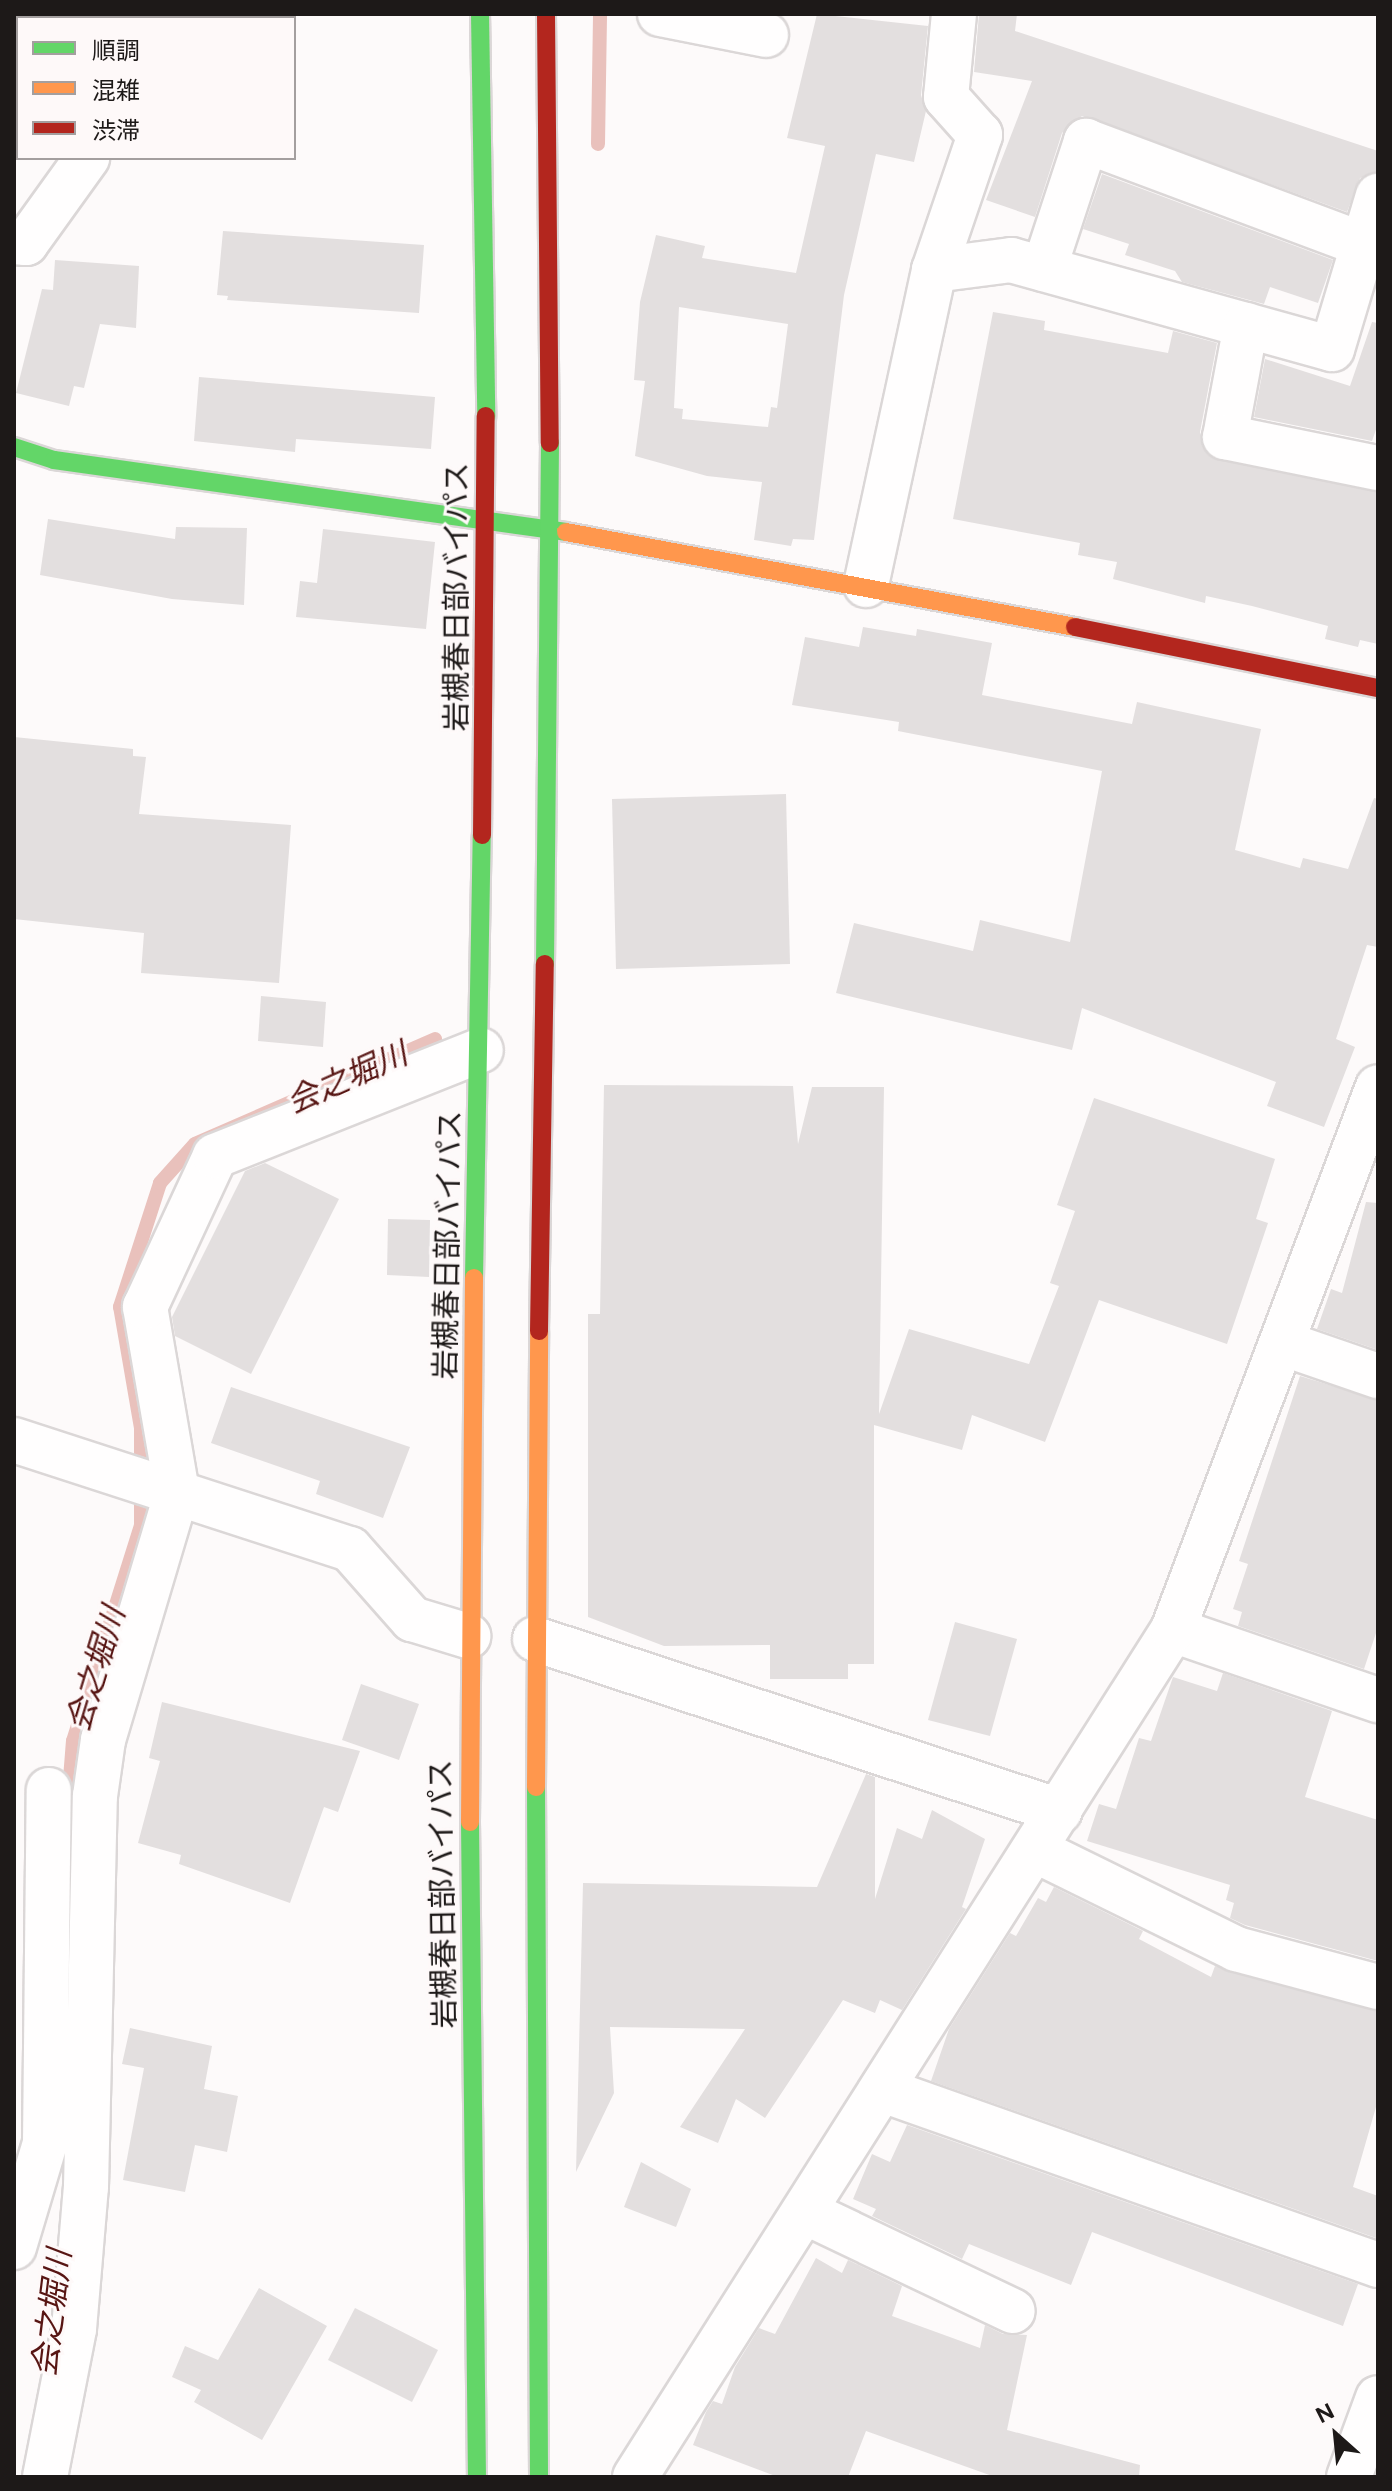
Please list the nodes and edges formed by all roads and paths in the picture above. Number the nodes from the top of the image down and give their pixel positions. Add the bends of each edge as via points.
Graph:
1 (480, 14) edge
2 (546, 14) edge
3 (660, 14) edge
4 (954, 14) edge
5 (766, 35) dead end
6 (86, 160) edge
7 (1378, 196) edge
8 (14, 242) edge
9 (1364, 245) junction
10 (1044, 269) junction
11 (934, 270) junction
12 (1246, 325) junction
13 (14, 447) edge
14 (1378, 468) edge
15 (487, 520) junction
16 (551, 529) junction
17 (866, 585) junction
18 (1378, 688) edge
19 (481, 1050) junction
20 (1378, 1087) edge
21 (1361, 1180) edge
22 (1282, 1343) junction
23 (1378, 1376) edge
24 (14, 1440) edge
25 (153, 1484) junction
26 (1173, 1630) junction
27 (468, 1636) junction
28 (535, 1639) junction
29 (1378, 1700) edge
30 (31, 1784) edge
31 (95, 1796) junction
32 (1059, 1811) junction
33 (1035, 1850) junction
34 (1378, 1987) edge
35 (883, 2090) junction
36 (36, 2176) junction
37 (86, 2187) junction
38 (805, 2212) junction
39 (14, 2247) edge
40 (1378, 2265) edge
41 (1013, 2311) dead end
42 (1375, 2420) edge
43 (45, 2477) edge
44 (477, 2477) edge
45 (539, 2477) edge
46 (635, 2477) edge
47 (1349, 2477) edge

1 - 15 main road, 岩槻春日部バイパス
2 - 16 main road
3 - 5 street
4 - 11 street via 946,97 980,135
6 - 8 street via 26,243
7 - 9 street
9 - 10 street via 1086,141
9 - 12 street via 1332,349
10 - 11 street via 1011,260
10 - 12 street
11 - 17 street
12 - 14 street via 1225,437
13 - 15 main road via 54,460
15 - 16 main road
15 - 19 main road, 岩槻春日部バイパス
16 - 17 main road
16 - 28 main road
17 - 18 main road
19 - 25 street via 215,1156 145,1307
19 - 27 main road, 岩槻春日部バイパス
20 - 21 street
21 - 22 street
22 - 23 street
22 - 26 street
24 - 25 street
25 - 27 street via 350,1549 412,1619
25 - 31 street
26 - 29 street
26 - 32 street
27 - 44 main road, 岩槻春日部バイパス
28 - 32 street
28 - 45 main road
30 - 31 street
30 - 36 street via 45,2143
31 - 37 street
32 - 33 street
33 - 34 street via 1236,1949
33 - 35 street
35 - 38 street
35 - 40 street
36 - 37 street
36 - 39 street
37 - 43 street via 74,2329
38 - 41 street
38 - 46 street
42 - 47 street

